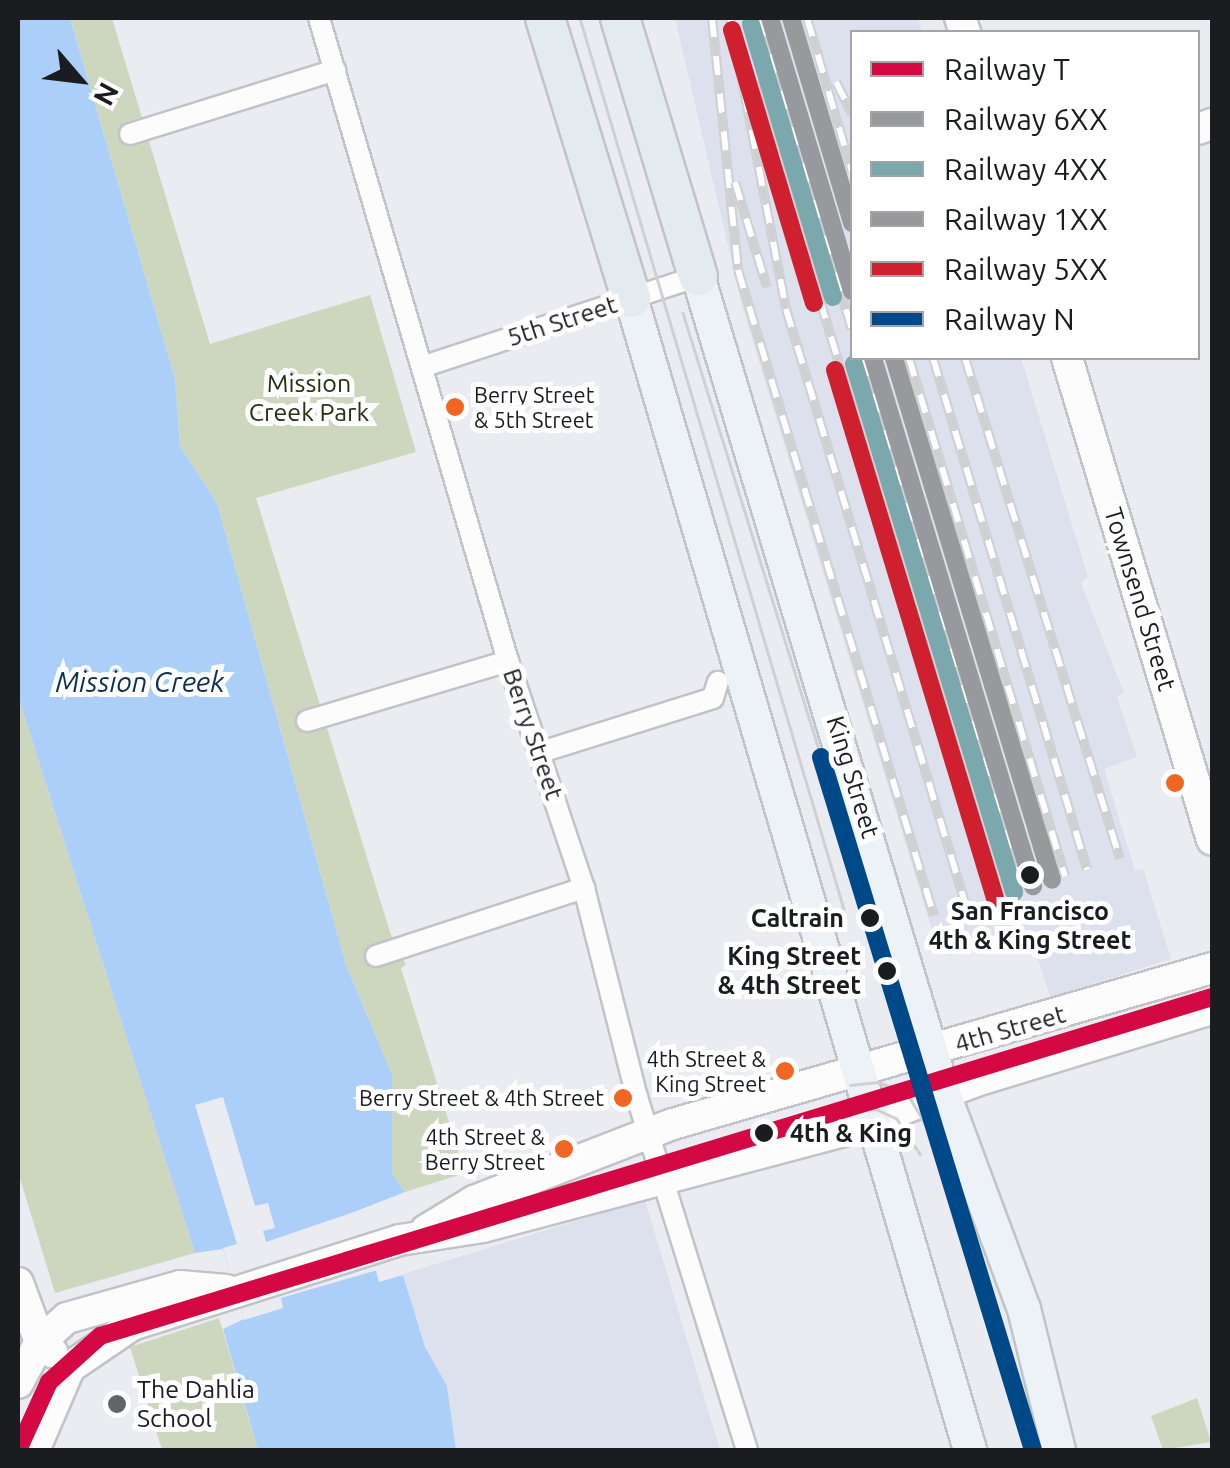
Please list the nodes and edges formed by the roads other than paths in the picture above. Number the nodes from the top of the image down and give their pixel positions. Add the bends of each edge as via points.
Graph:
1 (319, 18) edge
2 (620, 18) edge
3 (546, 21) edge
4 (335, 70) junction
5 (130, 134) dead end
6 (698, 276) junction
7 (632, 298) junction
8 (1068, 360) edge
9 (425, 366) junction
10 (508, 662) junction
11 (718, 682) dead end
12 (307, 721) dead end
13 (541, 752) junction
14 (1212, 840) edge
15 (584, 888) junction
16 (376, 956) dead end
17 (1212, 968) edge
18 (1212, 1009) edge
19 (932, 1051) junction
20 (854, 1070) junction
21 (944, 1094) junction
22 (870, 1124) junction
23 (649, 1134) junction
24 (665, 1181) junction
25 (407, 1238) junction
26 (18, 1283) edge
27 (231, 1289) junction
28 (29, 1337) edge
29 (70, 1367) junction
30 (18, 1383) edge
31 (34, 1450) edge
32 (747, 1450) edge
33 (970, 1450) edge
34 (1059, 1450) edge

1 - 4 street, Berry Street
2 - 6 highway
3 - 7 highway
4 - 5 street
4 - 9 street, Berry Street
6 - 7 street, 5th Street
6 - 19 main road, King Street
7 - 9 street, 5th Street
7 - 20 main road
8 - 14 main road, Townsend Street
9 - 10 street, Berry Street
10 - 12 street
10 - 13 street, Berry Street
11 - 13 street via 713,698
13 - 15 street, Berry Street
15 - 16 street
15 - 23 street, Berry Street
17 - 19 main road, 4th Street
18 - 21 main road, 4th Street
19 - 20 main road, 4th Street
19 - 21 main road, King Street
20 - 22 main road
20 - 23 main road, 4th Street
21 - 22 main road, 4th Street
21 - 34 main road, King Street via 1024,1309
22 - 24 main road, 4th Street
22 - 33 main road
23 - 24 street, Berry Street
23 - 25 main road, 4th Street via 474,1201
24 - 25 main road, 4th Street via 482,1228
24 - 32 street, Berry Street
25 - 27 main road, 4th Street
26 - 28 main road
27 - 28 main road, 4th Street via 162,1291 66,1318
27 - 29 main road, 4th Street via 116,1332
28 - 29 main road
28 - 30 main road
29 - 31 main road

